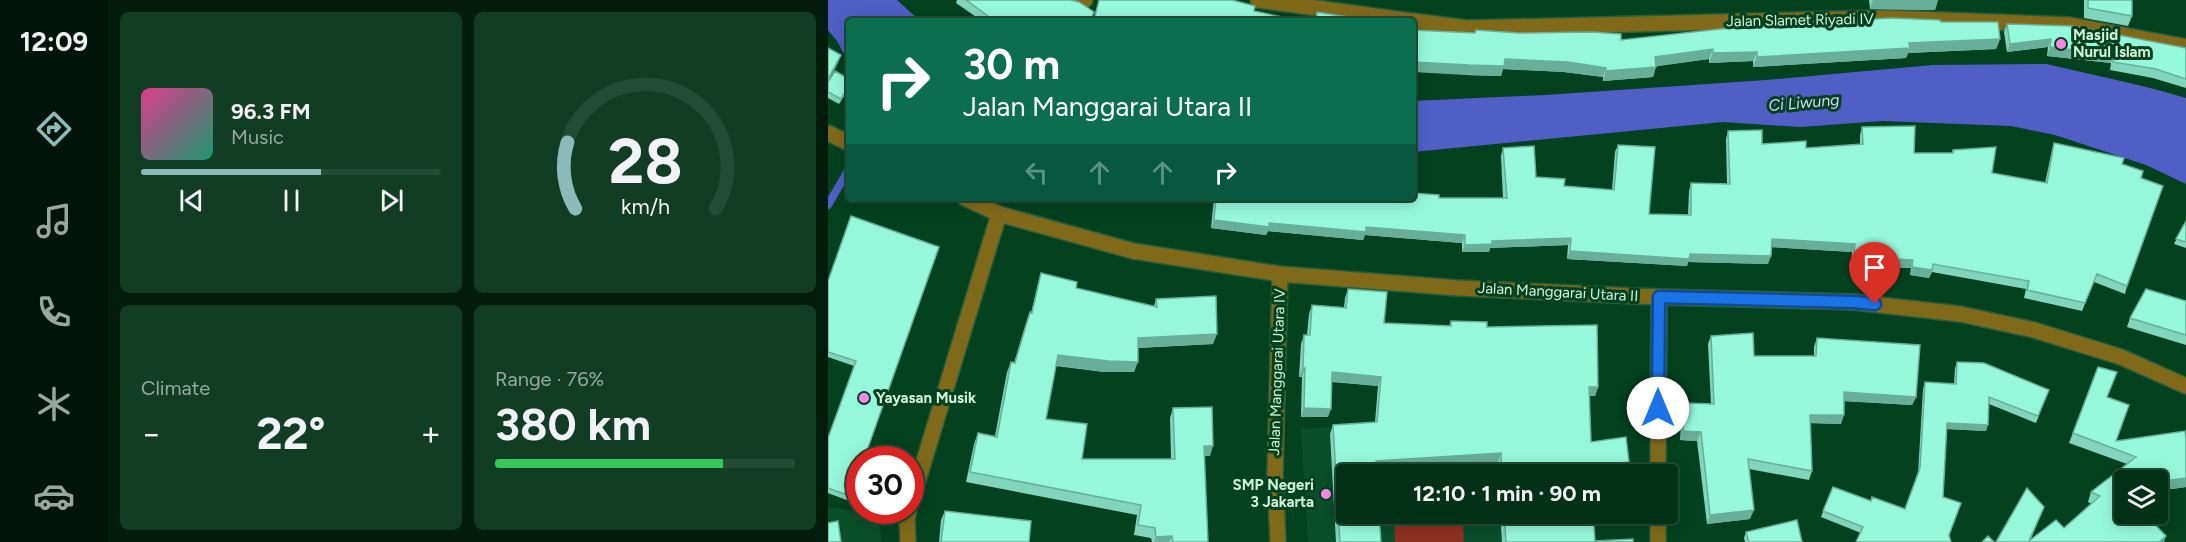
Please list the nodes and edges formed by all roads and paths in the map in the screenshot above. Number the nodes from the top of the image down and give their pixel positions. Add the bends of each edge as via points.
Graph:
1 (1074, 0) edge
2 (1085, 0) edge
3 (1258, 0) edge
4 (1390, 18) edge
5 (1416, 22) edge
6 (2186, 47) edge
7 (831, 135) edge
8 (846, 142) edge
9 (971, 201) edge
10 (999, 214) junction
11 (1280, 274) junction
12 (1659, 297) junction
13 (2186, 386) edge
14 (924, 462) edge
15 (1658, 464) edge
16 (907, 524) edge
17 (1658, 524) edge
18 (908, 542) edge
19 (1278, 542) edge
20 (1658, 542) edge

1 - 2 street
3 - 4 street, Jalan Slamet Riyadi IV
5 - 6 street, Jalan Slamet Riyadi IV via 1467,28 1898,18 2070,24
7 - 8 street
9 - 10 street, Jalan Manggarai Utara II
10 - 11 street, Jalan Manggarai Utara II via 1133,251
10 - 14 street
11 - 12 street, Jalan Manggarai Utara II via 1458,288
11 - 19 street, Jalan Manggarai Utara IV via 1275,474
12 - 13 street, Jalan Manggarai Utara II via 1854,302 1960,314 2034,330 2121,357
12 - 15 street
16 - 18 street
17 - 20 street

